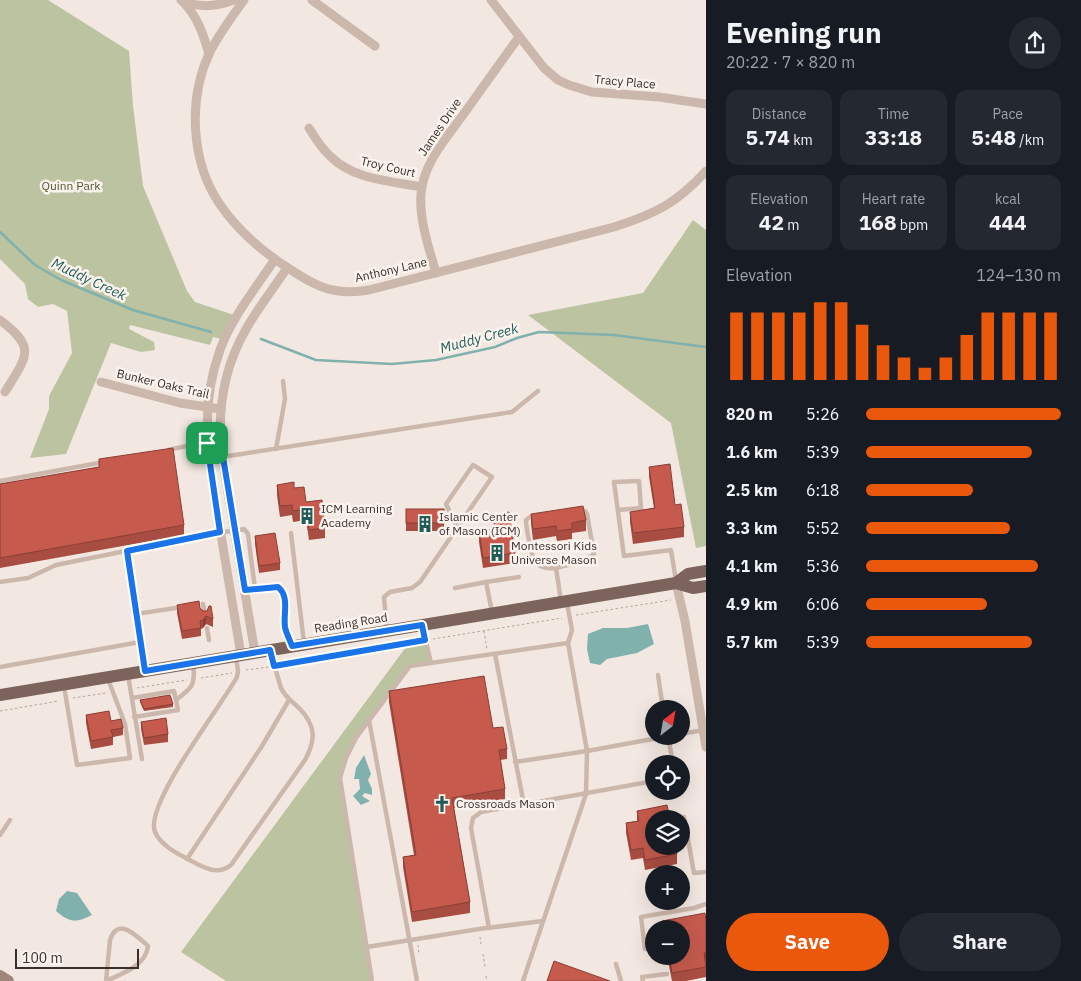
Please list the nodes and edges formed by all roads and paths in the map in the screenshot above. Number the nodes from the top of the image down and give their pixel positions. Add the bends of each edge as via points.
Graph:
1 (181, 0) edge
2 (234, 0) edge
3 (244, 0) edge
4 (312, 0) edge
5 (491, 0) edge
6 (519, 37) junction
7 (376, 46) dead end
8 (209, 54) junction
9 (706, 104) edge
10 (308, 128) dead end
11 (706, 171) edge
12 (422, 187) junction
13 (275, 259) junction
14 (287, 268) junction
15 (436, 273) junction
16 (0, 320) edge
17 (284, 381) dead end
18 (101, 382) dead end
19 (538, 391) dead end
20 (5, 392) dead end
21 (207, 407) junction
22 (220, 409) junction
23 (220, 439) junction
24 (207, 443) junction
25 (276, 449) junction
26 (164, 450) edge
27 (222, 457) junction
28 (106, 461) edge
29 (209, 461) junction
30 (0, 480) edge
31 (618, 510) junction
32 (572, 511) edge
33 (547, 514) edge
34 (457, 528) junction
35 (235, 531) junction
36 (220, 532) junction
37 (291, 533) dead end
38 (127, 551) junction
39 (556, 568) junction
40 (706, 571) edge
41 (519, 577) dead end
42 (0, 582) edge
43 (486, 582) junction
44 (676, 583) junction
45 (706, 586) edge
46 (455, 588) dead end
47 (255, 589) junction
48 (245, 590) junction
49 (672, 600) dead end
50 (564, 602) junction
51 (203, 604) dead end
52 (187, 606) edge
53 (136, 614) junction
54 (492, 614) junction
55 (205, 615) edge
56 (570, 616) junction
57 (422, 625) junction
58 (207, 628) dead end
59 (484, 630) junction
60 (387, 631) junction
61 (209, 640) dead end
62 (425, 640) junction
63 (140, 642) junction
64 (568, 644) junction
65 (298, 645) junction
66 (270, 650) junction
67 (488, 652) dead end
68 (255, 653) junction
69 (495, 654) junction
70 (239, 655) junction
71 (193, 663) junction
72 (431, 663) junction
73 (0, 666) edge
74 (274, 666) junction
75 (145, 671) junction
76 (238, 672) junction
77 (128, 674) junction
78 (658, 674) dead end
79 (107, 677) junction
80 (195, 679) junction
81 (63, 684) junction
82 (131, 689) junction
83 (112, 692) junction
84 (163, 692) junction
85 (0, 695) edge
86 (149, 695) junction
87 (132, 698) junction
88 (165, 698) edge
89 (65, 700) junction
90 (151, 700) edge
91 (176, 700) junction
92 (290, 700) junction
93 (662, 700) edge
94 (0, 711) edge
95 (134, 717) junction
96 (369, 720) junction
97 (705, 730) edge
98 (690, 732) edge
99 (645, 740) edge
100 (706, 747) edge
101 (587, 751) junction
102 (142, 759) dead end
103 (516, 762) junction
104 (645, 783) edge
105 (586, 794) junction
106 (524, 804) junction
107 (10, 820) dead end
108 (0, 835) edge
109 (690, 851) edge
110 (187, 859) junction
111 (706, 872) edge
112 (706, 904) edge
113 (543, 921) junction
114 (489, 928) junction
115 (479, 931) dead end
116 (409, 940) junction
117 (418, 942) dead end
118 (645, 942) edge
119 (481, 944) dead end
120 (367, 947) junction
121 (420, 954) dead end
122 (483, 954) dead end
123 (616, 964) dead end
124 (485, 967) dead end
125 (667, 974) dead end
126 (0, 976) edge
127 (486, 976) dead end
128 (8, 981) edge
129 (106, 981) edge
130 (372, 981) edge
131 (417, 981) edge
132 (487, 981) edge
133 (524, 981) edge
134 (621, 981) edge
135 (643, 981) edge

1 - 2 street via 213,5
1 - 8 street via 196,18
3 - 8 street, Anthony Lane
4 - 7 street
5 - 6 street, Tracy Place
6 - 9 street, Tracy Place via 544,68 575,88
6 - 12 street, James Drive via 432,160
8 - 13 street, Anthony Lane via 196,110 202,164 213,192 234,223
10 - 12 street, Troy Court via 331,157 351,171
11 - 15 street, Anthony Lane via 680,196 643,218
12 - 15 street, James Drive via 422,218
13 - 14 street, Anthony Lane
13 - 21 street via 224,340 212,375
14 - 15 street, Anthony Lane via 322,288 345,292 369,290
14 - 22 street via 239,342
16 - 20 street via 20,337 25,348 24,360
17 - 25 lane
18 - 21 street, Bunker Oaks Trail
19 - 25 lane via 512,412
21 - 22 street, Bunker Oaks Trail
21 - 24 street
22 - 23 street
23 - 24 lane
23 - 27 street
24 - 26 lane
24 - 29 street
25 - 27 lane
27 - 29 lane
27 - 35 street
28 - 30 lane
29 - 36 street
31 - 31 lane via 614,482 639,481 641,508
31 - 44 lane via 624,556 671,550
32 - 39 lane via 580,510 587,514 594,554 586,560
33 - 39 lane via 526,520 531,555 540,566
34 - 34 lane via 492,477 473,465 446,504
34 - 60 lane via 420,582 384,597
35 - 36 lane
35 - 47 lane via 244,529 248,534
35 - 48 street
36 - 38 lane
36 - 70 street
37 - 65 lane
38 - 42 lane via 56,565 28,578
38 - 53 lane
39 - 50 lane
40 - 44 main road, Reading Road via 688,574
41 - 43 lane
43 - 46 lane
43 - 54 lane
44 - 45 main road, Reading Road via 693,588
44 - 50 main road, Reading Road
44 - 97 street
47 - 48 lane
47 - 65 lane via 278,587 282,590 285,626
48 - 68 street
49 - 56 path
50 - 54 main road, Reading Road
50 - 56 lane
51 - 55 lane
52 - 53 lane
53 - 63 lane
54 - 57 main road, Reading Road
56 - 59 path
56 - 64 lane via 572,630
57 - 60 main road, Reading Road
57 - 62 lane
58 - 61 lane
59 - 62 path
59 - 67 path
60 - 65 main road, Reading Road
62 - 72 lane
62 - 74 path
63 - 73 lane
63 - 75 lane
64 - 69 lane
64 - 101 lane
65 - 66 main road, Reading Road
66 - 68 main road, Reading Road
66 - 74 lane
68 - 70 main road, Reading Road
69 - 72 lane
69 - 103 lane
70 - 71 main road, Reading Road
70 - 76 lane
71 - 75 main road, Reading Road
71 - 80 lane
72 - 96 lane via 410,666
74 - 76 path
74 - 92 lane via 281,688
75 - 77 main road, Reading Road
76 - 80 path
76 - 110 lane via 235,682 192,744 155,814 158,838
77 - 79 main road, Reading Road
77 - 82 lane
78 - 93 lane
79 - 81 main road, Reading Road
79 - 83 lane
80 - 82 path
80 - 91 lane via 190,689
81 - 85 main road, Reading Road
81 - 89 lane
82 - 87 lane
83 - 89 path
83 - 89 lane via 125,724 130,758 77,765
84 - 86 lane
84 - 88 lane
84 - 91 lane via 174,691
86 - 87 lane
86 - 90 lane
87 - 95 lane
89 - 94 path
91 - 95 lane via 178,710
92 - 110 lane
92 - 110 lane via 305,715 313,731 313,743 306,760 227,869 209,870
95 - 102 lane
96 - 116 lane
96 - 120 lane via 346,758 340,778
97 - 98 lane
97 - 100 street
99 - 101 lane
101 - 103 lane
101 - 105 lane
103 - 106 lane
104 - 105 lane
105 - 106 lane
105 - 113 lane
106 - 114 lane via 481,812 473,818 471,828
107 - 108 lane
109 - 111 lane via 694,873
112 - 118 lane via 641,916
113 - 114 lane
113 - 133 lane
114 - 116 lane
115 - 119 path
116 - 120 lane
116 - 131 lane
117 - 121 path
120 - 130 lane
122 - 124 path
123 - 134 lane
125 - 135 lane via 642,977
126 - 128 street
127 - 132 path
129 - 129 lane via 112,934 115,930 126,930 146,944 148,950 137,964

